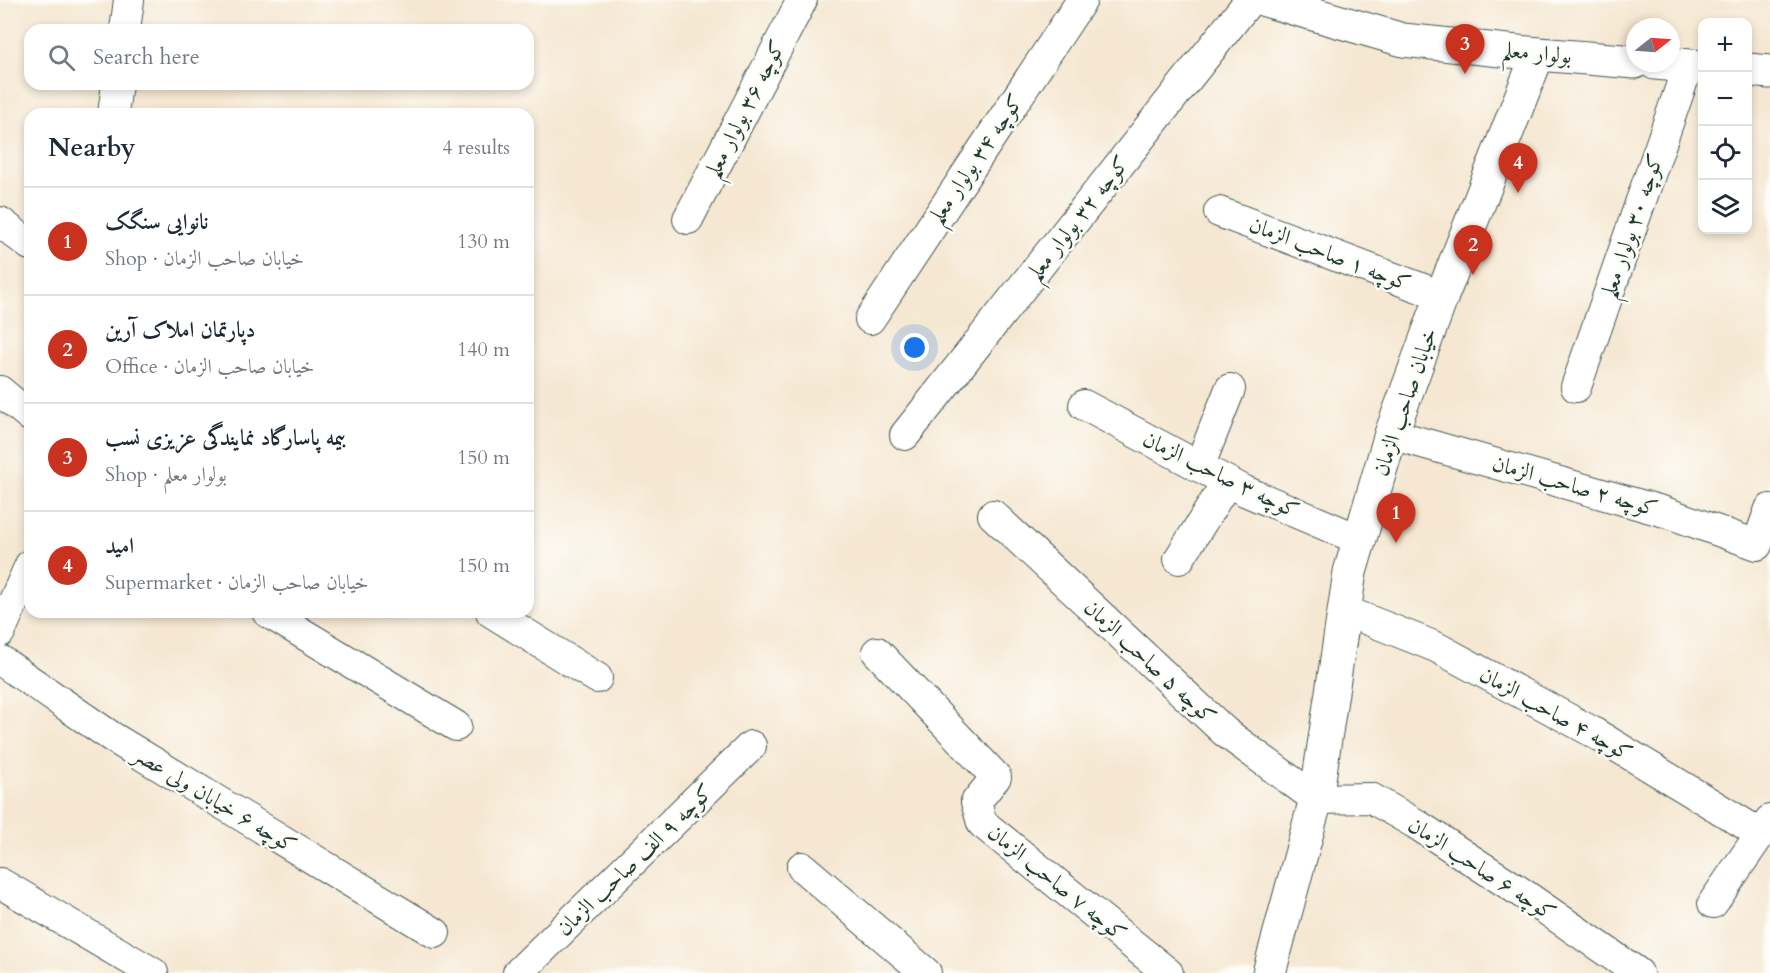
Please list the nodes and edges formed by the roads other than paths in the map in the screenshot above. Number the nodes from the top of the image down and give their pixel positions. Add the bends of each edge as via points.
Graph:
1 (129, 0) edge
2 (802, 0) edge
3 (1082, 0) edge
4 (1250, 0) edge
5 (1265, 0) edge
6 (126, 24) edge
7 (1538, 54) junction
8 (1626, 61) edge
9 (1680, 65) edge
10 (1695, 66) edge
11 (1752, 70) edge
12 (1770, 72) edge
13 (116, 90) edge
14 (114, 108) edge
15 (1219, 212) dead end
16 (688, 219) dead end
17 (0, 222) edge
18 (24, 240) edge
19 (1442, 296) junction
20 (870, 319) dead end
21 (1576, 387) dead end
22 (1230, 389) dead end
23 (0, 391) edge
24 (1084, 405) dead end
25 (24, 411) edge
26 (1391, 434) junction
27 (905, 435) dead end
28 (1199, 467) junction
29 (1227, 482) junction
30 (1770, 509) edge
31 (993, 515) dead end
32 (1360, 540) junction
33 (1764, 546) edge
34 (1179, 560) dead end
35 (24, 578) edge
36 (1343, 610) junction
37 (277, 618) edge
38 (501, 618) edge
39 (0, 632) edge
40 (877, 652) dead end
41 (0, 660) edge
42 (597, 678) dead end
43 (456, 726) dead end
44 (751, 746) dead end
45 (1316, 799) junction
46 (1765, 827) edge
47 (802, 867) dead end
48 (0, 883) edge
49 (1713, 903) dead end
50 (435, 933) dead end
51 (153, 973) edge
52 (518, 973) edge
53 (926, 973) edge
54 (1168, 973) edge
55 (1269, 973) edge
56 (1638, 973) edge

1 - 6 street
2 - 16 street, کوچه ۳۶ بولوار معلم
3 - 20 street, کوچه ۳۴ بولوار معلم
4 - 27 street, کوچه ۳۲ بولوار معلم
5 - 7 street, بولوار معلم via 1403,40
7 - 8 street, بولوار معلم
7 - 19 street, خیابان صاحب الزمان
9 - 10 street
10 - 21 street, کوچه ۳۰ بولوار معلم
11 - 12 street
13 - 14 street
15 - 19 street, کوچه ۱ صاحب الزمان
17 - 18 street
19 - 26 street, خیابان صاحب الزمان
22 - 28 street
23 - 25 street
24 - 28 street, کوچه ۳ صاحب الزمان
26 - 32 street, خیابان صاحب الزمان
26 - 33 street, کوچه ۲ صاحب الزمان via 1665,512
28 - 29 street, کوچه ۳ صاحب الزمان
29 - 32 street, کوچه ۳ صاحب الزمان
29 - 34 street
30 - 33 street, کوچه ۲ صاحب الزمان
31 - 45 street, کوچه ۵ صاحب الزمان via 1225,732
32 - 36 street, خیابان صاحب الزمان
35 - 39 street
36 - 45 street, خیابان صاحب الزمان
36 - 46 street, کوچه ۴ صاحب الزمان via 1436,647
37 - 43 street
38 - 42 street
40 - 54 street, کوچه ۷ صاحب الزمان via 996,777 976,802 982,823
41 - 50 street, کوچه ۶ خیابان ولی عصر via 112,737
44 - 52 street, کوچه ۹ الف صاحب الزمان
45 - 55 street, خیابان صاحب الزمان
45 - 56 street, کوچه ۶ صاحب الزمان via 1371,798 1519,891
46 - 49 street
47 - 53 street
48 - 51 street

